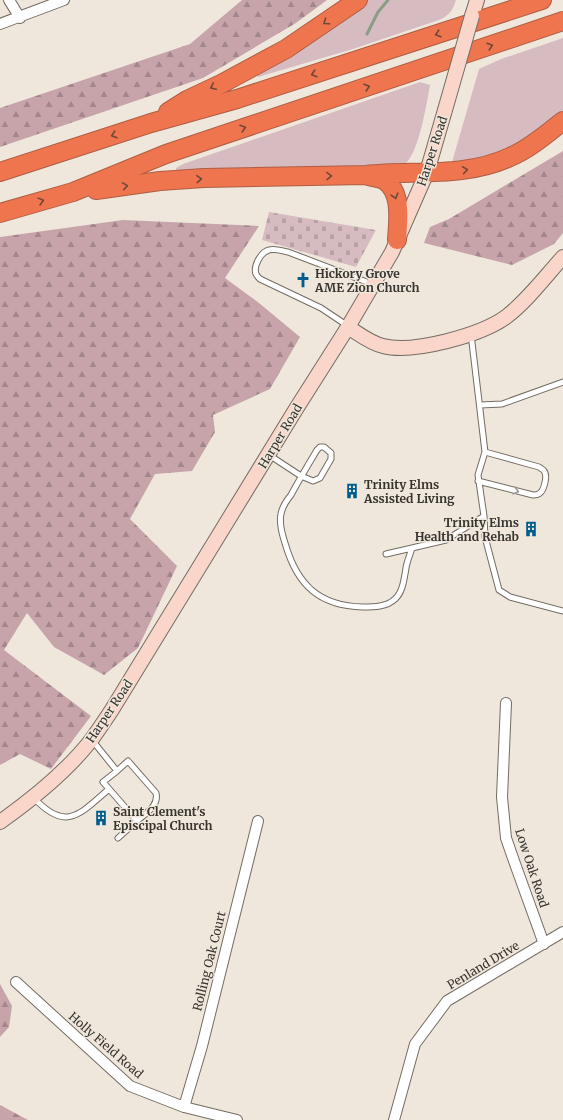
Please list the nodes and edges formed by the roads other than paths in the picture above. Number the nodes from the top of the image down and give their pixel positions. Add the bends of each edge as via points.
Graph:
1 (9, 0) edge
2 (64, 0) edge
3 (358, 0) edge
4 (477, 0) edge
5 (542, 0) edge
6 (20, 18) junction
7 (563, 21) edge
8 (0, 24) edge
9 (563, 121) edge
10 (152, 122) junction
11 (0, 172) edge
12 (427, 172) junction
13 (366, 176) junction
14 (73, 192) junction
15 (0, 212) edge
16 (397, 240) junction
17 (563, 257) edge
18 (373, 284) junction
19 (348, 327) junction
20 (471, 334) junction
21 (563, 382) edge
22 (480, 405) junction
23 (485, 452) junction
24 (268, 455) junction
25 (301, 476) junction
26 (478, 481) junction
27 (484, 516) junction
28 (412, 548) junction
29 (386, 554) dead end
30 (563, 611) edge
31 (506, 703) dead end
32 (92, 740) junction
33 (117, 770) junction
34 (109, 789) junction
35 (32, 797) junction
36 (137, 821) junction
37 (258, 821) dead end
38 (0, 822) edge
39 (118, 838) dead end
40 (563, 932) edge
41 (544, 944) junction
42 (16, 982) dead end
43 (184, 1106) junction
44 (237, 1120) edge
45 (394, 1120) edge

1 - 6 street
2 - 6 street
3 -> 10 highway via 286,49 187,100
4 - 12 main road, Harper Road, bridge
5 -> 10 highway via 237,99
6 - 8 street
14 -> 7 highway via 166,154
12 -> 9 highway via 473,169 511,157
10 -> 11 highway
12 - 13 highway
12 - 16 main road, Harper Road
14 -> 13 highway via 204,178
13 -> 16 highway via 384,180 392,188 399,216
15 -> 14 highway
16 - 18 main road, Harper Road
17 - 20 main road via 524,301 505,317
18 - 19 main road, Harper Road
18 - 19 lane via 288,252 267,250 258,259 255,273 260,279 321,308
19 - 20 main road via 371,341 393,348 420,346
19 - 24 main road, Harper Road
20 - 22 lane
21 - 22 lane via 502,404
22 - 23 lane
23 - 26 lane via 479,468
26 -> 23 lane via 533,495 542,491 546,476 539,467
24 - 25 lane
24 - 32 main road, Harper Road
25 - 25 lane via 320,447 331,453 331,458 320,478 313,481
25 - 28 lane via 281,514 281,528 294,567 317,594 328,601 348,606 370,607 388,604 396,599 402,587
26 - 27 lane
27 - 28 lane via 446,540
27 - 30 lane via 485,536 499,590 510,596
28 - 29 lane
31 - 41 street, Low Oak Road via 502,797 506,838
32 - 33 lane
32 - 35 main road, Harper Road via 71,764
33 - 34 lane via 103,782
33 - 36 lane via 128,762 156,793 156,802 152,808
34 - 35 lane via 78,815 67,818 44,808
34 - 36 lane
35 - 38 main road, Harper Road
36 - 39 lane
37 - 43 street, Rolling Oak Court via 202,1046
40 - 41 street, Penland Drive
41 - 45 street, Penland Drive via 447,1001 415,1044
42 - 43 street, Holly Field Road via 130,1086
43 - 44 street, Holly Field Road

